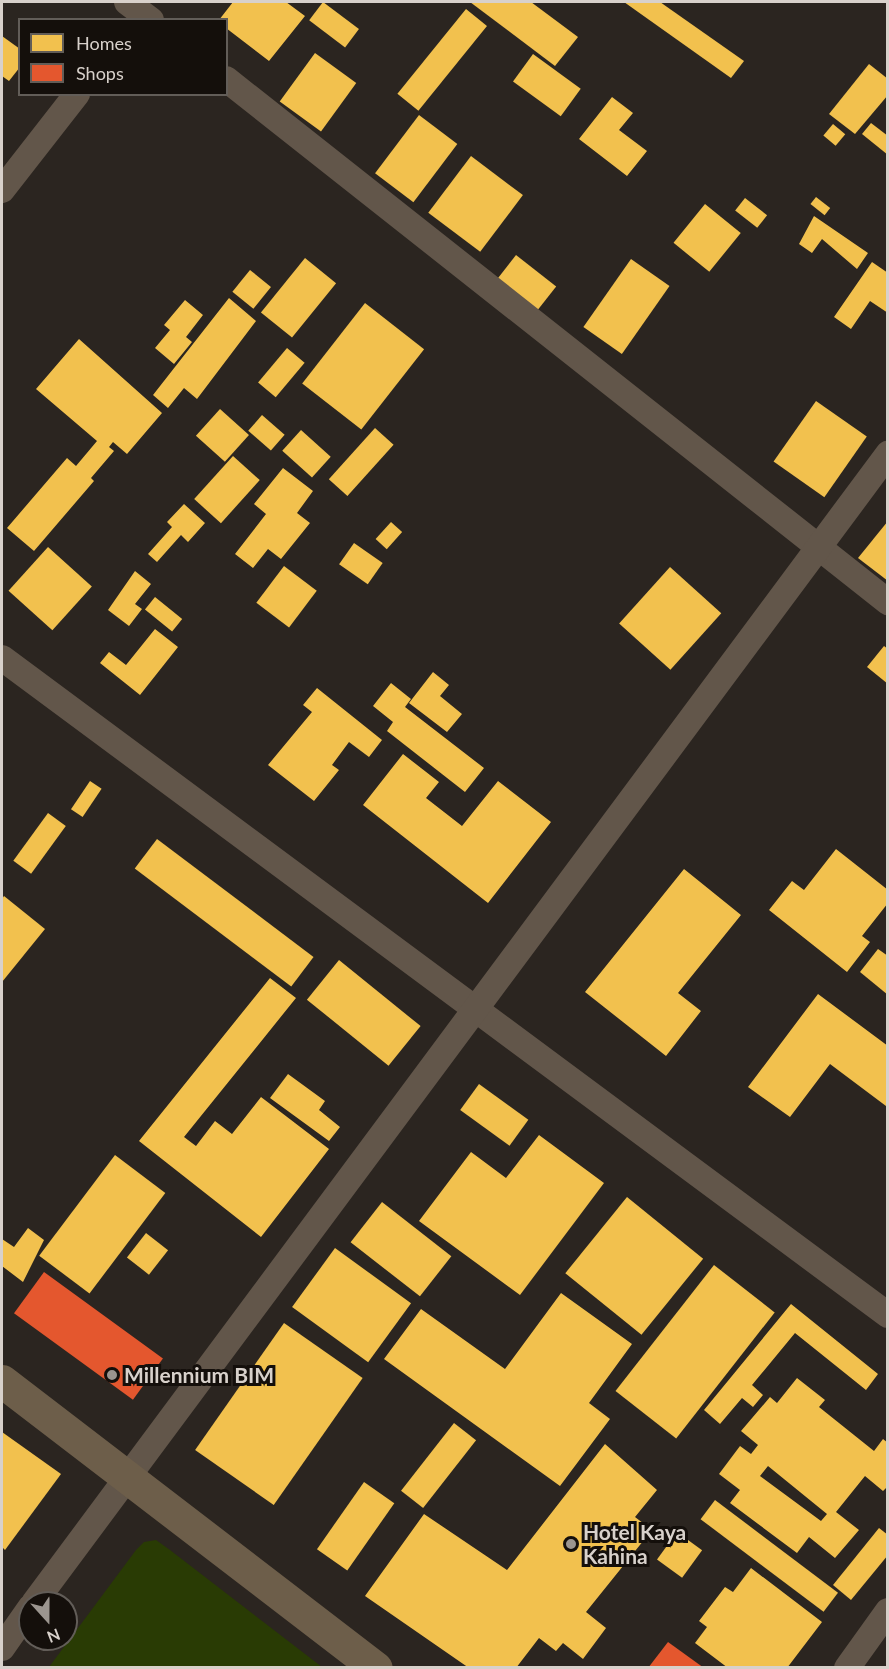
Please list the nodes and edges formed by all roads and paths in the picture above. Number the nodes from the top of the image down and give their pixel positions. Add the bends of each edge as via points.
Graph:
1 (228, 81) edge
2 (75, 96) edge
3 (2, 190) edge
4 (888, 454) edge
5 (814, 547) junction
6 (888, 602) edge
7 (2, 658) edge
8 (471, 1011) junction
9 (888, 1315) edge
10 (2, 1381) edge
11 (124, 1475) junction
12 (42, 1591) edge
13 (888, 1611) edge
14 (18, 1625) edge
15 (2, 1648) edge
16 (376, 1668) edge
17 (847, 1668) edge

1 - 5 street
2 - 3 street
4 - 5 street
5 - 6 street
5 - 8 street
7 - 8 street
8 - 9 street
8 - 11 street
10 - 11 highway
11 - 12 street
11 - 16 highway
13 - 17 street
14 - 15 street

